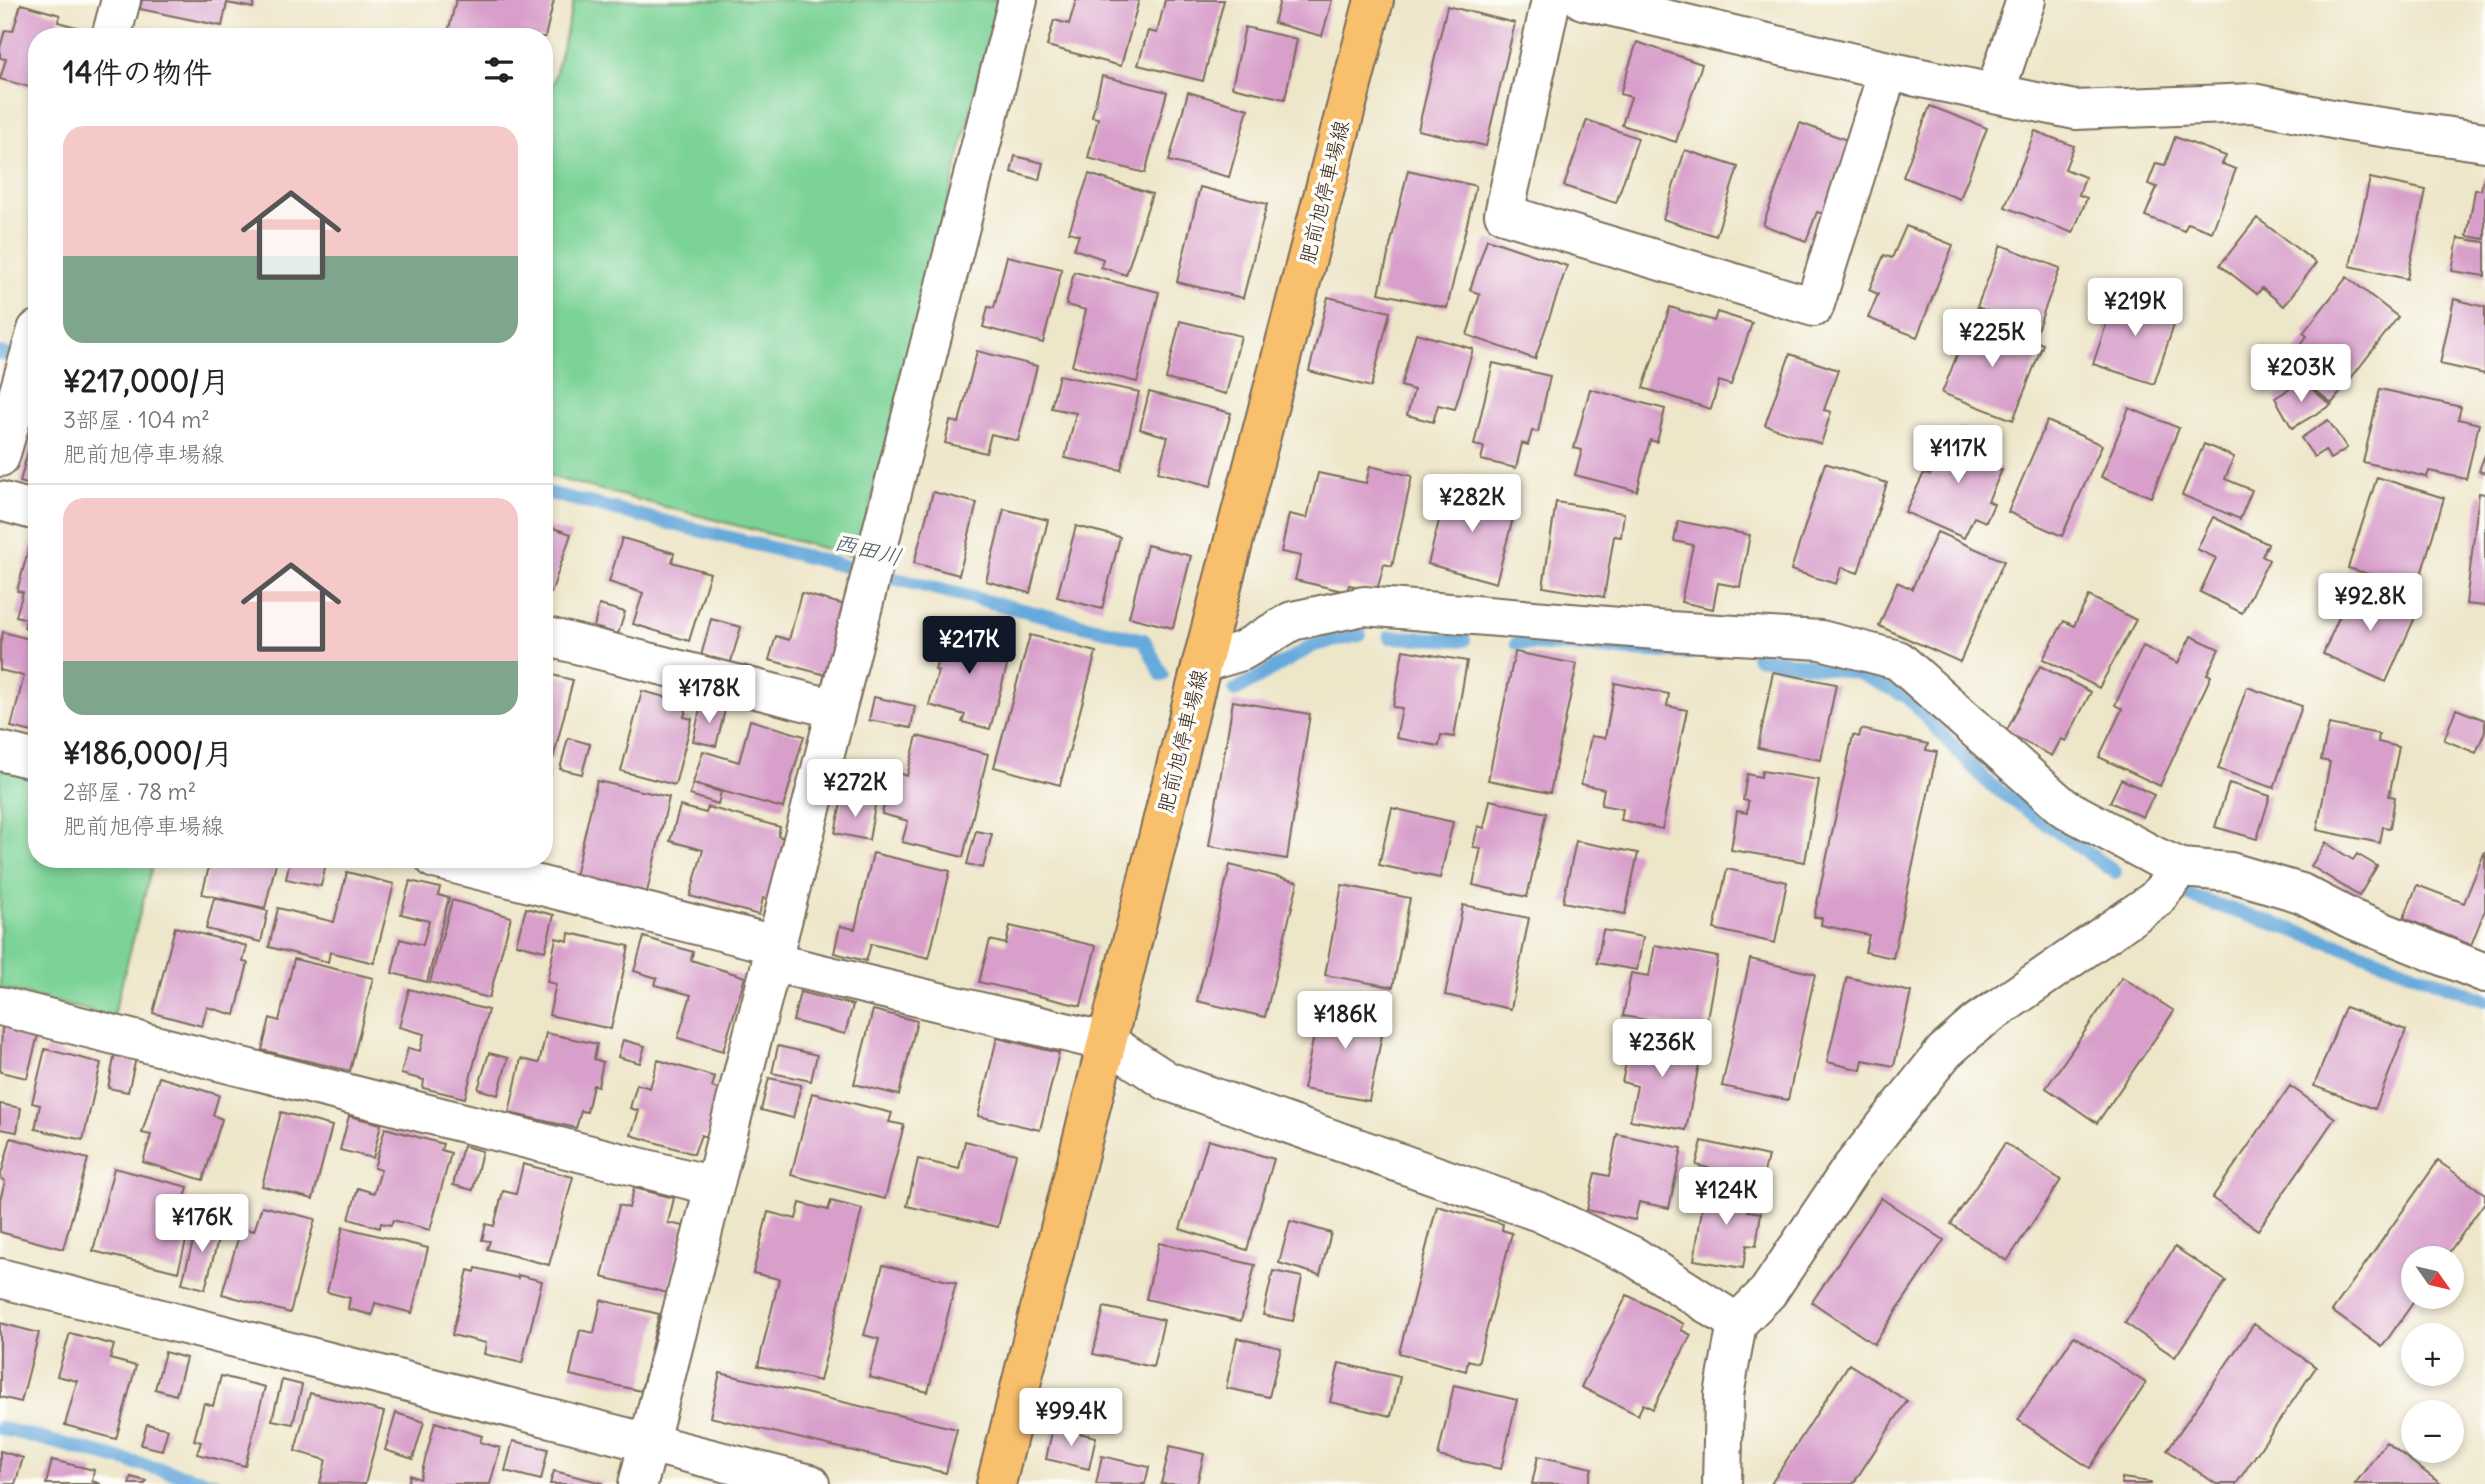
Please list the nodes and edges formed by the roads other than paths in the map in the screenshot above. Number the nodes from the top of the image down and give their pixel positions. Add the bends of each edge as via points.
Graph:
1 (121, 0) edge
2 (1018, 0) edge
3 (1374, 0) edge
4 (1552, 0) edge
5 (1583, 0) edge
6 (2026, 0) edge
7 (113, 28) edge
8 (1888, 71) junction
9 (1994, 93) junction
10 (2485, 142) edge
11 (28, 361) edge
12 (0, 457) edge
13 (0, 502) edge
14 (28, 509) edge
15 (553, 638) edge
16 (1202, 663) junction
17 (836, 709) junction
18 (0, 751) edge
19 (28, 758) edge
20 (2181, 867) junction
21 (467, 868) edge
22 (774, 953) junction
23 (2485, 973) edge
24 (0, 1006) edge
25 (1107, 1042) junction
26 (714, 1186) junction
27 (0, 1278) edge
28 (1737, 1323) junction
29 (649, 1442) junction
30 (638, 1484) edge
31 (810, 1484) edge
32 (996, 1484) edge
33 (1722, 1484) edge

1 - 7 street
2 - 17 street
3 - 16 main road, 肥前旭停車場線
4 - 8 street via 1504,214 1814,307
5 - 8 street
6 - 9 street
8 - 9 street
9 - 10 street via 2075,110 2253,103
11 - 12 street
13 - 14 street
15 - 17 street
16 - 20 street via 1242,651 1292,621 1364,607 1821,640 1898,660 2063,807
16 - 25 main road, 肥前旭停車場線
17 - 22 street
18 - 19 street
20 - 23 street via 2230,872 2301,893 2349,918
20 - 28 street via 2155,900 1977,1023 1944,1052 1850,1170 1768,1292
21 - 22 street
22 - 25 street
22 - 26 street
24 - 26 street
25 - 28 street via 1167,1081 1539,1212 1633,1256
25 - 32 main road, 肥前旭停車場線
26 - 29 street
27 - 29 street
28 - 33 street via 1724,1395
29 - 30 street
29 - 31 street

